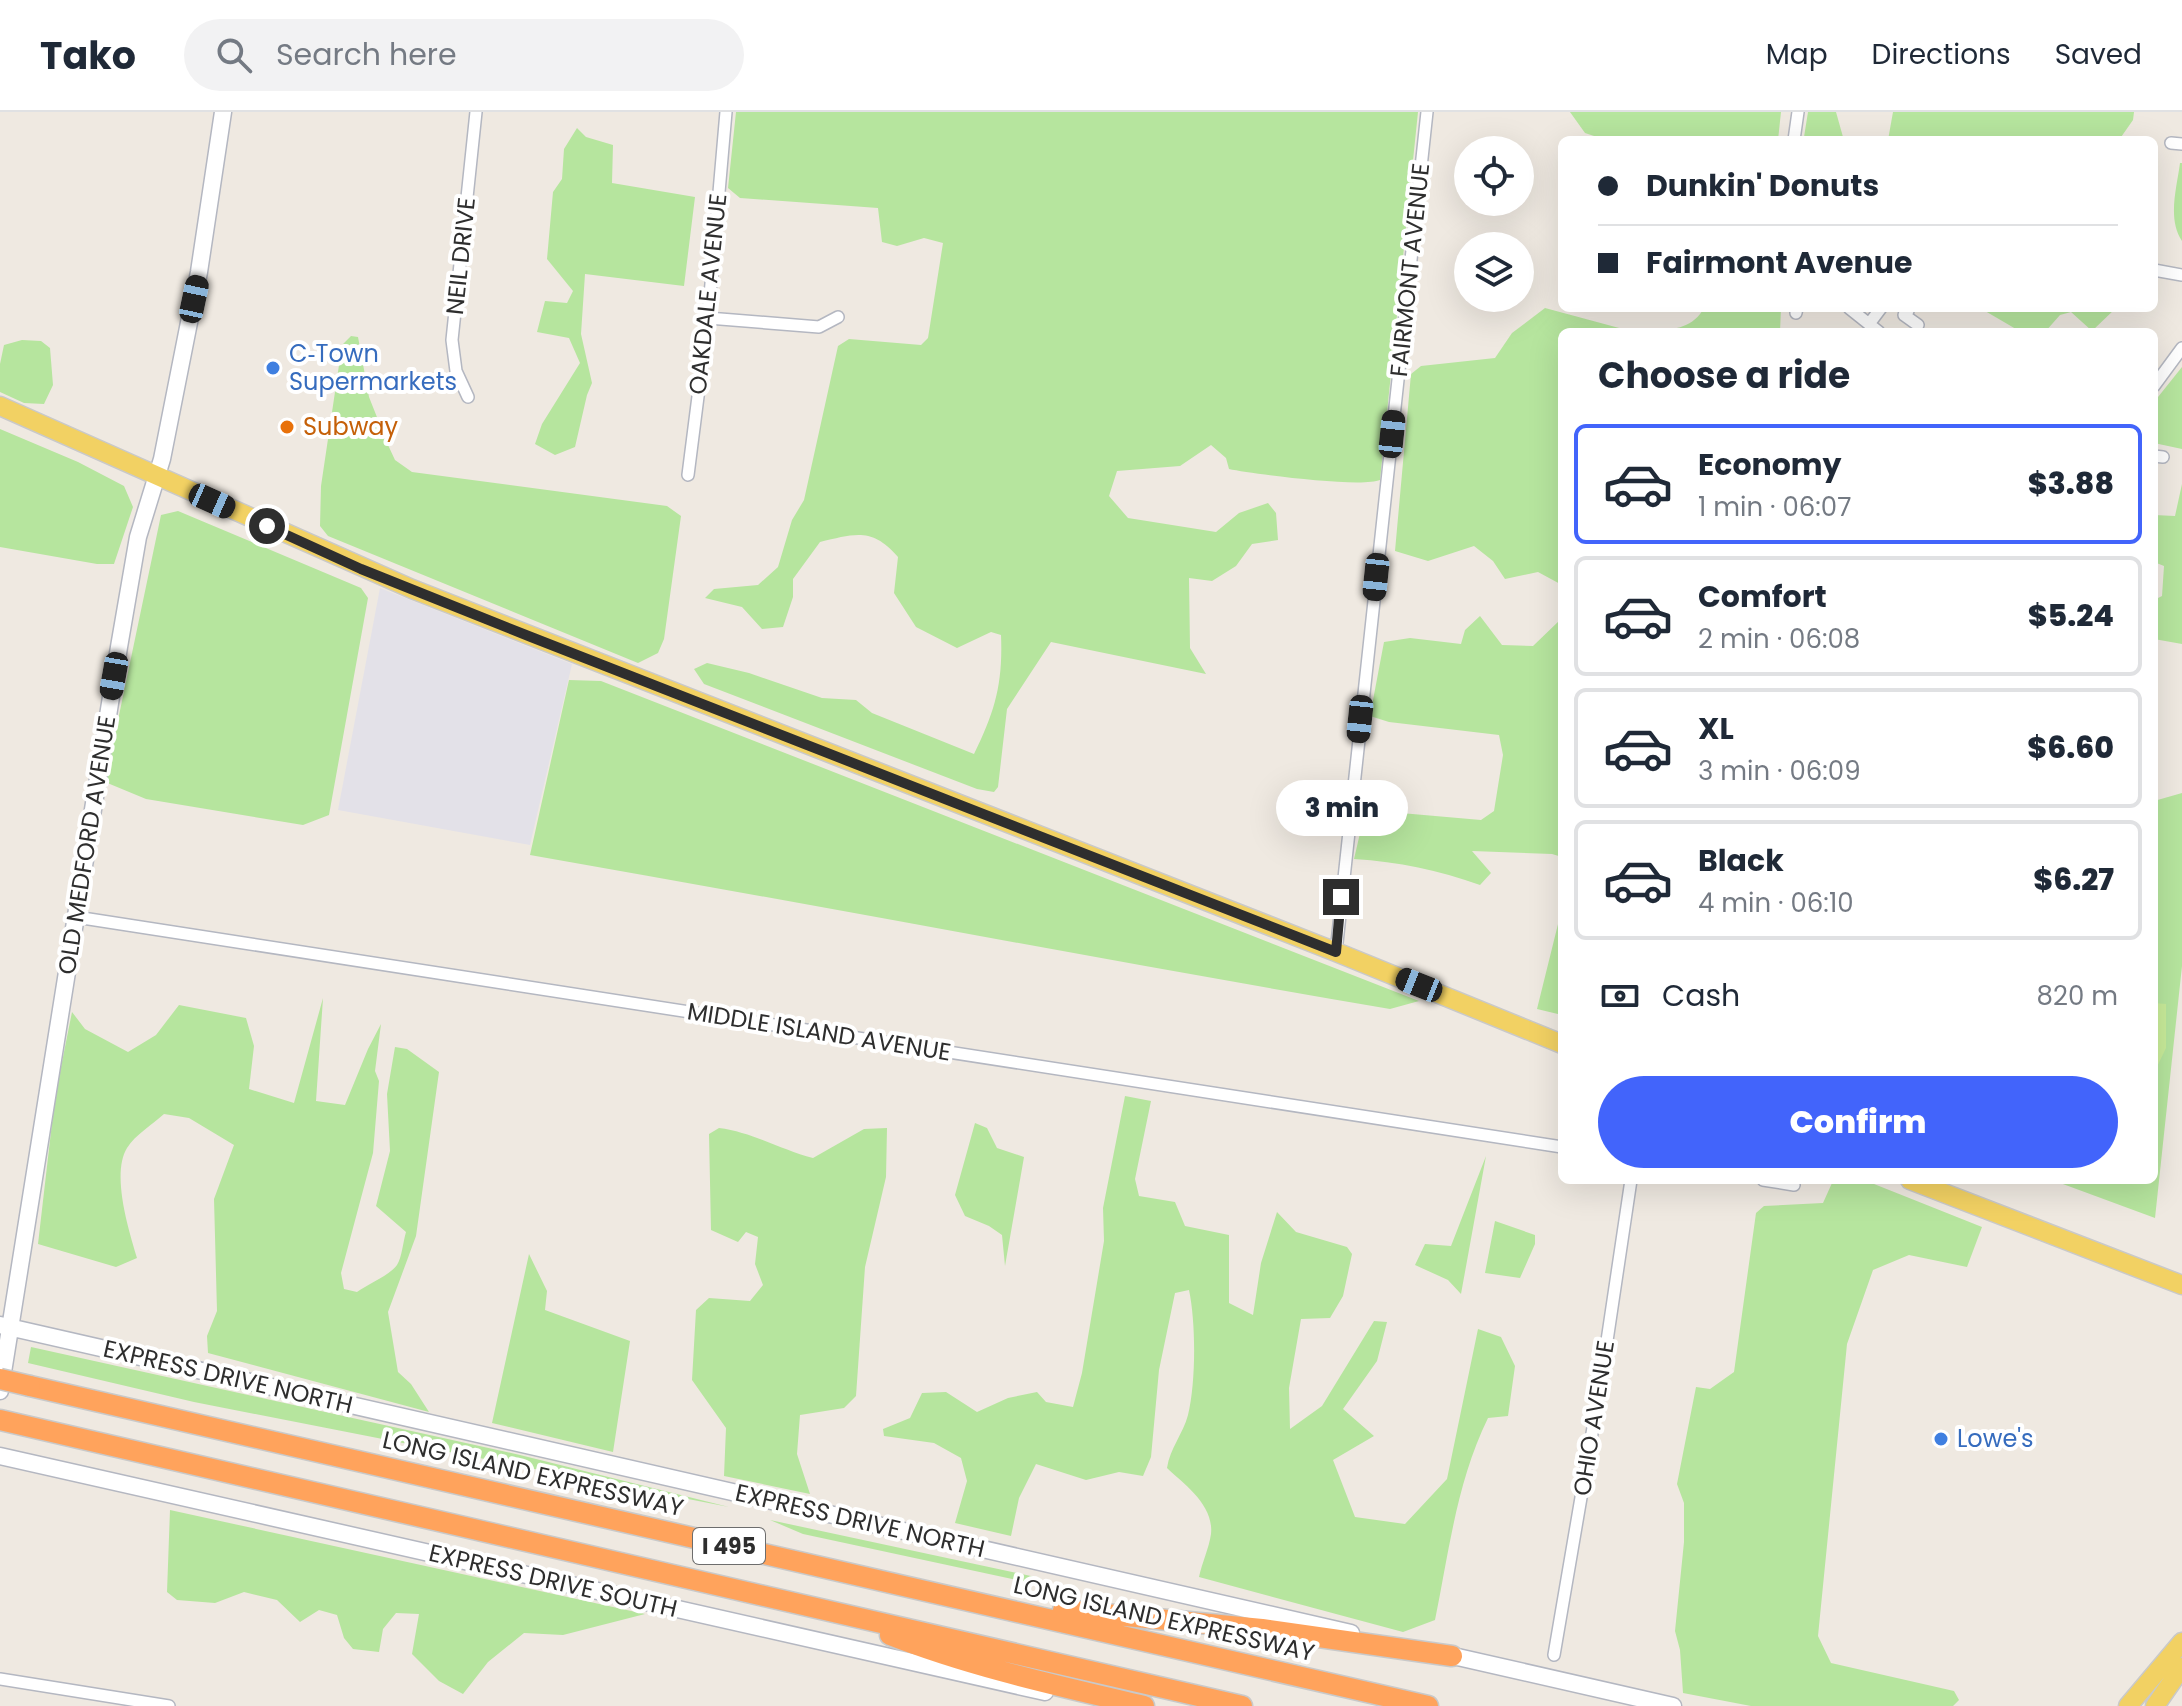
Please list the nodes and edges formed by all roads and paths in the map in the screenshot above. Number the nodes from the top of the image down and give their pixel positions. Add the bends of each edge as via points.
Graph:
1 (223, 112) edge
2 (476, 112) edge
3 (726, 112) edge
4 (1427, 112) edge
5 (1798, 112) edge
6 (1795, 136) edge
7 (2158, 271) edge
8 (2182, 275) edge
9 (1854, 312) edge
10 (1907, 312) edge
11 (838, 317) dead end
12 (708, 318) junction
13 (1918, 325) dead end
14 (1874, 328) edge
15 (2182, 348) edge
16 (2158, 381) edge
17 (468, 397) dead end
18 (0, 406) edge
19 (688, 475) dead end
20 (156, 476) junction
21 (76, 917) junction
22 (1336, 952) junction
23 (1558, 1042) edge
24 (1558, 1146) edge
25 (1630, 1184) edge
26 (1788, 1184) edge
27 (1920, 1184) edge
28 (1794, 1185) dead end
29 (2182, 1285) edge
30 (5, 1326) edge
31 (0, 1379) edge
32 (0, 1391) edge
33 (0, 1420) edge
34 (0, 1456) edge
35 (911, 1587) junction
36 (831, 1610) junction
37 (2182, 1642) edge
38 (1554, 1655) dead end
39 (1452, 1656) junction
40 (2182, 1667) edge
41 (0, 1679) edge
42 (169, 1706) edge
43 (1105, 1706) edge
44 (1144, 1706) edge
45 (1242, 1706) edge
46 (1428, 1706) edge
47 (1673, 1706) edge
48 (2128, 1706) edge
49 (2155, 1706) edge

1 - 20 main road, OLD MEDFORD AVENUE via 199,272
2 - 17 street, NEIL DRIVE via 452,340 456,371
3 - 12 street, OAKDALE AVENUE
4 - 22 street, FAIRMONT AVENUE
5 - 6 street
7 - 8 street
9 - 14 street
10 - 13 street via 1904,315
11 - 12 street via 819,327
12 - 19 street, OAKDALE AVENUE
15 - 16 street
18 - 20 main road
20 - 21 main road, OLD MEDFORD AVENUE via 134,562
20 - 22 main road via 427,595
21 - 24 street, MIDDLE ISLAND AVENUE
21 - 30 main road, OLD MEDFORD AVENUE
22 - 23 main road
25 - 38 street, OHIO AVENUE
26 - 28 street
27 - 29 main road
30 - 32 main road, OLD MEDFORD AVENUE
30 - 39 main road, EXPRESS DRIVE NORTH
31 - 35 highway, LONG ISLAND EXPRESSWAY / I 495, bridge
33 - 36 highway, I 495
34 - 43 main road, EXPRESS DRIVE SOUTH
35 - 39 highway
35 - 46 highway, LONG ISLAND EXPRESSWAY / I 495
36 - 44 highway via 914,1644
36 - 45 highway, I 495
37 - 48 main road
39 - 47 main road, EXPRESS DRIVE NORTH
40 - 49 main road
41 - 42 street

